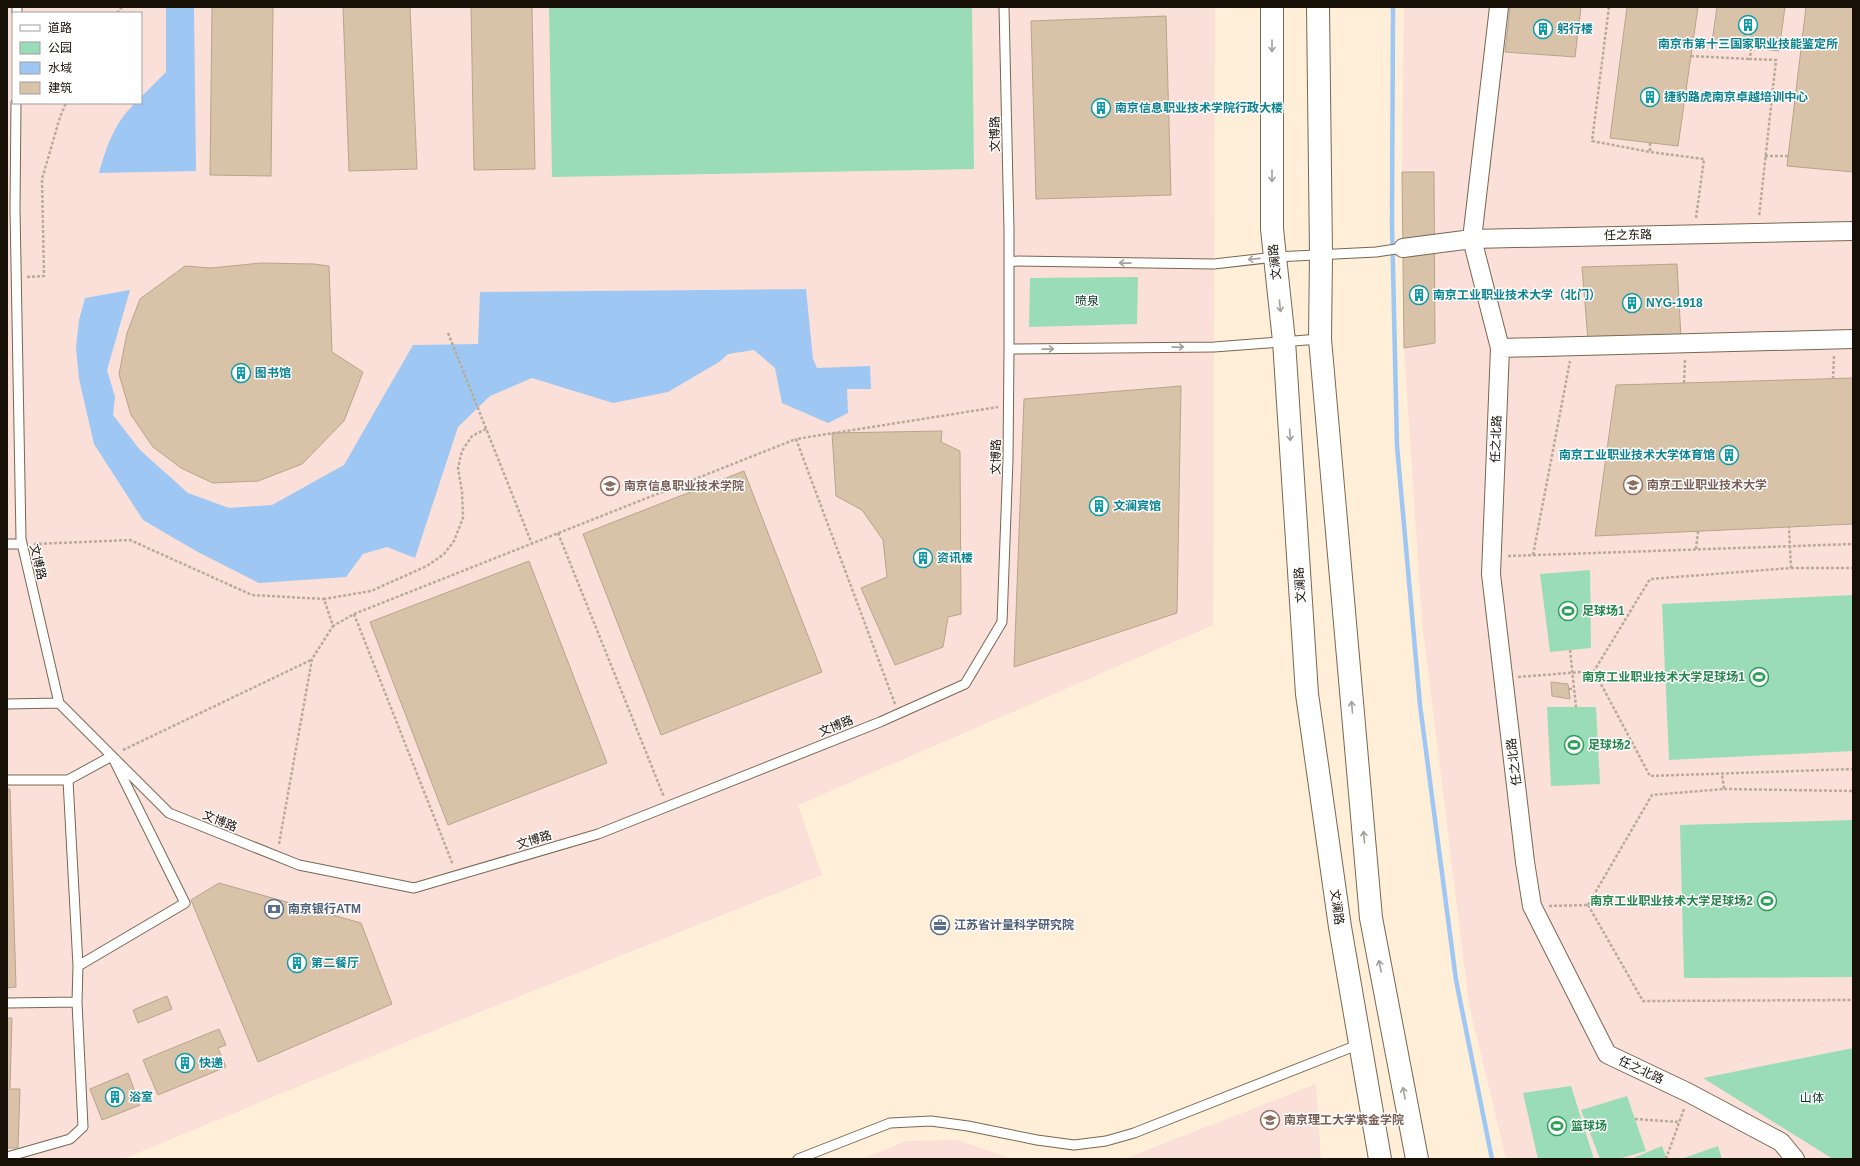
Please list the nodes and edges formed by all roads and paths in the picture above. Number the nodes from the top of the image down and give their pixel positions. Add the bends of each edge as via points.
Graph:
1 (1004, 7) edge
2 (1272, 7) edge
3 (1318, 7) edge
4 (1499, 7) edge
5 (1609, 7) edge
6 (1751, 48) dead end
7 (1691, 56) dead end
8 (1750, 59) junction
9 (16, 104) edge
10 (66, 104) edge
11 (1650, 143) dead end
12 (1650, 152) junction
13 (1765, 156) junction
14 (1788, 156) dead end
15 (11, 158) edge
16 (1853, 231) edge
17 (1757, 233) junction
18 (1693, 234) junction
19 (1472, 238) junction
20 (1403, 248) joint
21 (1321, 254) junction
22 (1275, 257) junction
23 (1009, 262) junction
24 (17, 277) junction
25 (7, 319) edge
26 (17, 319) junction
27 (448, 332) dead end
28 (1320, 339) junction
29 (1853, 339) edge
30 (1835, 340) junction
31 (1284, 342) junction
32 (1686, 343) junction
33 (1573, 346) junction
34 (1500, 348) junction
35 (1009, 349) junction
36 (1833, 379) dead end
37 (1684, 383) dead end
38 (1008, 405) junction
39 (486, 430) junction
40 (796, 439) junction
41 (1789, 527) dead end
42 (1698, 531) dead end
43 (558, 533) junction
44 (7, 544) edge
45 (22, 544) junction
46 (532, 544) junction
47 (1853, 544) edge
48 (1790, 546) junction
49 (1696, 549) junction
50 (1533, 555) junction
51 (1491, 556) junction
52 (1790, 568) junction
53 (1853, 568) edge
54 (324, 599) junction
55 (354, 614) junction
56 (333, 626) junction
57 (1570, 650) dead end
58 (312, 660) junction
59 (1594, 671) junction
60 (1572, 673) junction
61 (1504, 679) junction
62 (1569, 689) dead end
63 (1574, 689) junction
64 (59, 703) junction
65 (7, 704) edge
66 (1576, 707) dead end
67 (898, 714) junction
68 (112, 756) junction
69 (1853, 769) edge
70 (1722, 774) junction
71 (7, 780) edge
72 (68, 780) junction
73 (1724, 789) junction
74 (1853, 791) edge
75 (667, 806) junction
76 (277, 856) junction
77 (457, 876) junction
78 (1588, 905) junction
79 (1532, 906) junction
80 (78, 966) junction
81 (1853, 1000) edge
82 (77, 1002) junction
83 (7, 1003) edge
84 (1360, 1044) junction
85 (1689, 1093) junction
86 (1635, 1120) dead end
87 (1679, 1122) junction
88 (7, 1157) edge
89 (798, 1159) edge
90 (1380, 1159) edge
91 (1417, 1159) edge
92 (1666, 1159) edge
93 (1796, 1159) edge

1 - 23 lane, 文博路
2 -> 22 main road, 文澜路 via 1272,229
3 - 21 main road
4 - 19 street
5 - 12 path via 1592,141
6 - 8 path
7 - 8 path
8 - 13 path via 1776,60
9 - 15 lane, 文博路
10 - 24 path via 42,179 44,276
11 - 12 path
12 - 18 path via 1704,159
13 - 14 path
13 - 17 path
15 - 24 lane, 文博路
16 - 17 street, 任之东路
17 - 18 street, 任之东路
18 - 19 street, 任之东路
19 - 20 street, 任之东路
19 - 34 street, 任之北路
20 - 21 lane via 1376,252
21 - 22 lane
21 - 28 main road
22 -> 23 lane via 1214,264
22 -> 31 main road, 文澜路
23 - 35 lane, 文博路
24 - 26 lane, 文博路
25 - 26 lane
26 - 45 lane, 文博路
27 - 39 path
28 - 31 lane
91 -> 28 main road via 1371,918
29 - 30 street
30 - 32 street
30 - 36 path
35 -> 31 lane via 1214,346
31 -> 84 main road, 文澜路 via 1307,694 1339,919
32 - 33 street
32 - 37 path
33 - 34 street
33 - 50 path
34 - 51 street, 任之北路
35 - 38 lane, 文博路
38 - 40 path
38 - 67 lane, 文博路 via 1002,622 965,684
39 - 46 path
39 - 54 path via 472,436 462,451 458,468 463,518 454,541 444,554 427,566 371,591
40 - 43 path
40 - 67 path
41 - 48 path
42 - 49 path
43 - 46 path
43 - 75 path
44 - 45 lane
45 - 54 path via 130,540 252,595
45 - 64 lane, 文博路
46 - 55 path
47 - 48 path
48 - 49 path
48 - 52 path
49 - 50 path
50 - 51 path
51 - 61 street, 任之北路
52 - 53 path
52 - 59 path via 1650,579
54 - 56 path
55 - 56 path
55 - 77 path
56 - 58 path
57 - 60 path
58 - 68 path
58 - 76 path
59 - 60 path
59 - 70 path via 1650,776
60 - 61 path
60 - 63 path
61 - 79 street, 任之北路
62 - 63 path
63 - 66 path
64 - 65 lane
64 - 68 lane, 文博路
67 - 75 lane, 文博路
68 - 72 lane
68 - 76 lane, 文博路 via 169,813
68 - 80 lane via 185,903
69 - 70 path
70 - 73 path
71 - 72 lane
72 - 80 lane
73 - 74 path
73 - 78 path via 1652,795
75 - 77 lane, 文博路 via 598,834
76 - 77 lane, 文博路 via 299,865 414,888
78 - 79 path
78 - 81 path via 1644,1001
79 - 85 street, 任之北路 via 1608,1054
80 - 82 lane
82 - 83 lane
82 - 88 lane via 83,1127 70,1139
84 - 89 lane via 1134,1133 1106,1141 1074,1145 931,1121 890,1123
84 - 90 main road, 文澜路
85 - 87 path
85 - 93 street, 任之北路 via 1781,1142
86 - 87 path
87 - 92 path

